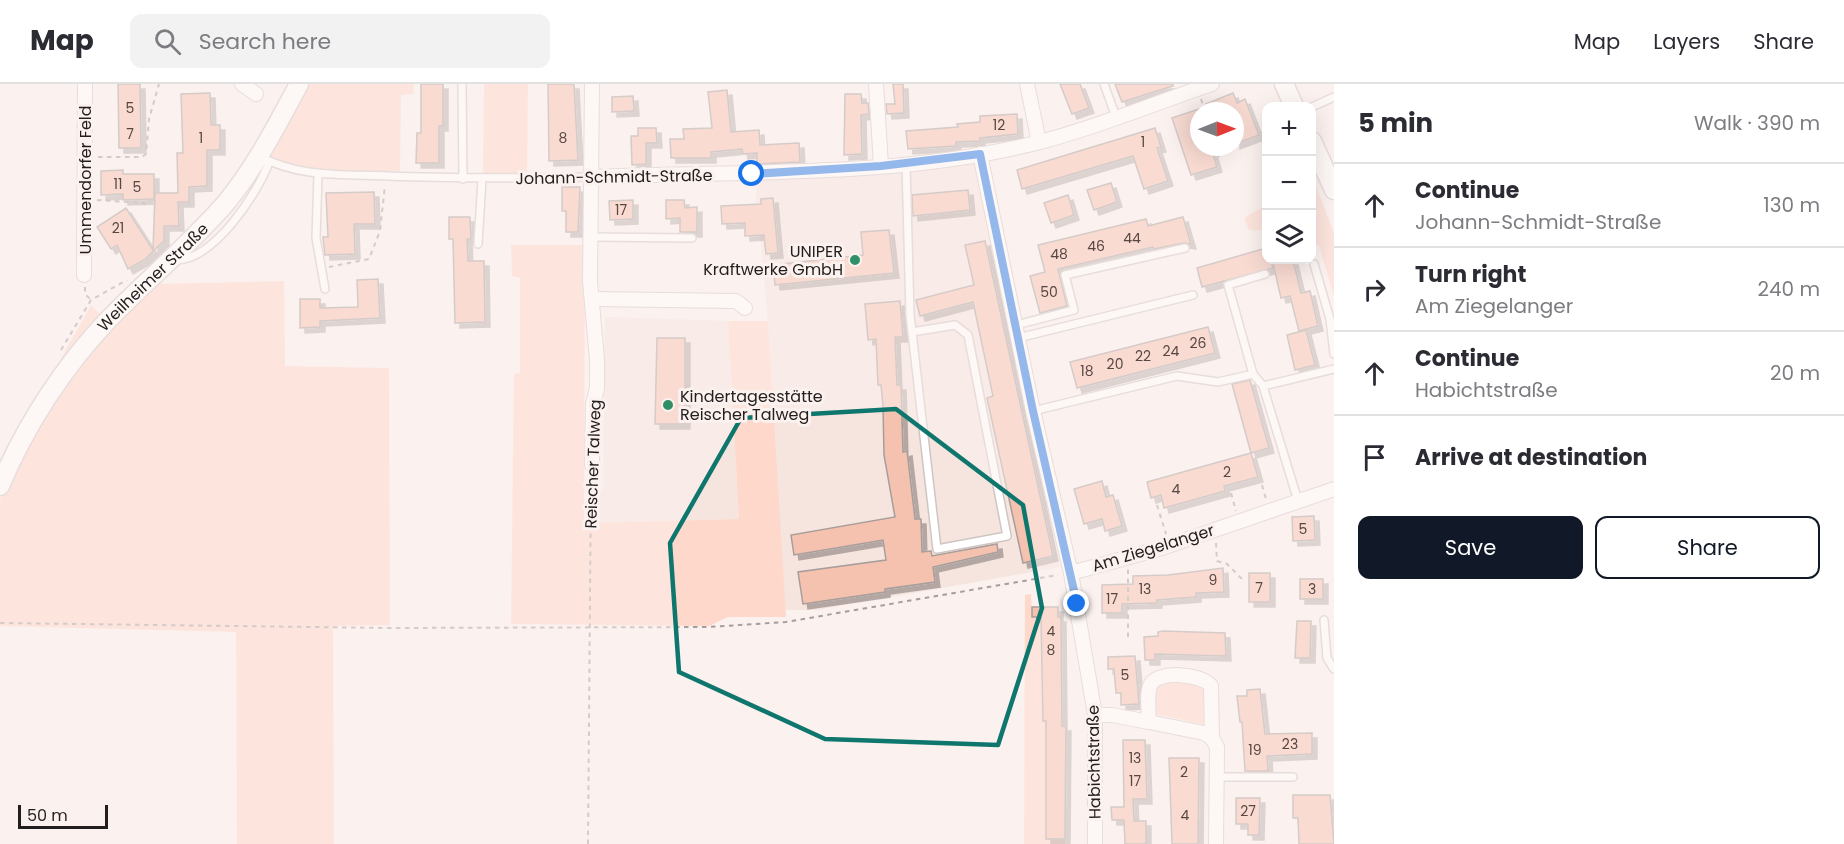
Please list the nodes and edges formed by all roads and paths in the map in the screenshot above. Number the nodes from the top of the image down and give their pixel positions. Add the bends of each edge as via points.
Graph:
1 (85, 84) edge
2 (159, 84) edge
3 (242, 84) edge
4 (298, 84) edge
5 (462, 84) edge
6 (592, 84) edge
7 (876, 84) edge
8 (1027, 84) edge
9 (1104, 84) edge
10 (1212, 84) edge
11 (1284, 84) edge
12 (256, 94) dead end
13 (1334, 97) edge
14 (1292, 102) edge
15 (1316, 105) edge
16 (1116, 117) junction
17 (1040, 142) junction
18 (1316, 152) edge
19 (980, 154) junction
20 (85, 156) junction
21 (264, 159) junction
22 (906, 164) junction
23 (881, 166) junction
24 (318, 174) junction
25 (386, 176) junction
26 (592, 177) junction
27 (463, 179) junction
28 (482, 179) junction
29 (1334, 190) edge
30 (85, 200) junction
31 (146, 209) dead end
32 (591, 237) junction
33 (692, 238) dead end
34 (478, 244) dead end
35 (1185, 248) dead end
36 (1314, 264) dead end
37 (321, 268) junction
38 (1265, 274) dead end
39 (84, 275) dead end
40 (325, 289) dead end
41 (1193, 295) dead end
42 (594, 299) junction
43 (745, 308) dead end
44 (912, 332) junction
45 (1017, 332) junction
46 (1334, 354) edge
47 (1334, 369) edge
48 (1253, 374) junction
49 (1263, 386) junction
50 (1033, 411) junction
51 (592, 465) joint
52 (2, 475) edge
53 (1334, 489) edge
54 (1232, 493) dead end
55 (1298, 501) junction
56 (1157, 505) dead end
57 (1239, 521) junction
58 (1216, 538) dead end
59 (1169, 545) junction
60 (1128, 558) junction
61 (1071, 573) junction
62 (1243, 580) dead end
63 (1324, 620) dead end
64 (0, 623) edge
65 (590, 626) junction
66 (1128, 637) dead end
67 (1334, 669) edge
68 (1095, 715) junction
69 (1149, 722) junction
70 (1212, 738) junction
71 (1216, 777) junction
72 (1293, 777) dead end
73 (588, 844) edge
74 (1095, 844) edge
75 (1216, 844) edge

1 - 20 street, Ummendorfer Feld
2 - 20 path via 148,119 146,154
3 - 12 street
4 - 21 street, Weilheimer Straße
5 - 27 lane
6 - 26 street, Reischer Talweg
7 - 23 street
8 - 17 street
9 - 16 lane
10 - 16 street, Johann-Schmidt-Straße
11 - 14 street
13 - 15 lane
16 - 17 street, Johann-Schmidt-Straße
17 - 19 street, Johann-Schmidt-Straße
18 - 29 street
19 - 22 street, Johann-Schmidt-Straße
19 - 45 street, Am Ziegelanger
20 - 30 street, Ummendorfer Feld
21 - 24 lane, Johann-Schmidt-Straße via 293,171
21 - 52 street, Weilheimer Straße via 80,353
22 - 23 street, Johann-Schmidt-Straße
22 - 44 lane
23 - 26 street, Johann-Schmidt-Straße via 748,175
24 - 25 lane, Johann-Schmidt-Straße
24 - 37 lane via 316,238
25 - 27 lane, Johann-Schmidt-Straße
25 - 37 path via 380,231 369,259
26 - 28 lane, Johann-Schmidt-Straße
26 - 32 street, Reischer Talweg
27 - 28 lane, Johann-Schmidt-Straße
28 - 34 lane
30 - 31 path via 144,203
30 - 39 street, Ummendorfer Feld
32 - 33 lane
32 - 42 street, Reischer Talweg via 590,282
35 - 45 lane via 1065,275 1074,310
36 - 46 lane via 1330,319
37 - 40 lane
38 - 48 lane via 1228,285
41 - 45 lane
42 - 43 street via 736,301
42 - 51 street, Reischer Talweg via 597,388 592,405
44 - 44 lane via 937,549 1007,536 968,335 955,326
45 - 50 street, Am Ziegelanger
47 - 49 lane
48 - 49 lane
48 - 50 lane via 1218,382 1177,376
49 - 55 lane
50 - 61 street, Am Ziegelanger
51 - 65 path, Reischer Talweg
53 - 55 street, Am Ziegelanger
54 - 57 path
55 - 57 street, Am Ziegelanger
56 - 59 path
57 - 59 street, Am Ziegelanger
58 - 62 path via 1217,561 1227,564
59 - 60 street, Am Ziegelanger
60 - 61 street, Am Ziegelanger
60 - 66 path
61 - 65 path via 786,622 709,627
61 - 68 street, Habichtstraße
63 - 67 lane via 1326,658
64 - 65 path via 390,628
65 - 73 path, Reischer Talweg
68 - 69 street
68 - 74 street, Habichtstraße
69 - 70 street
69 - 70 street via 1150,687 1155,679 1197,676 1212,689
70 - 71 street via 1217,747
71 - 72 lane
71 - 75 street

